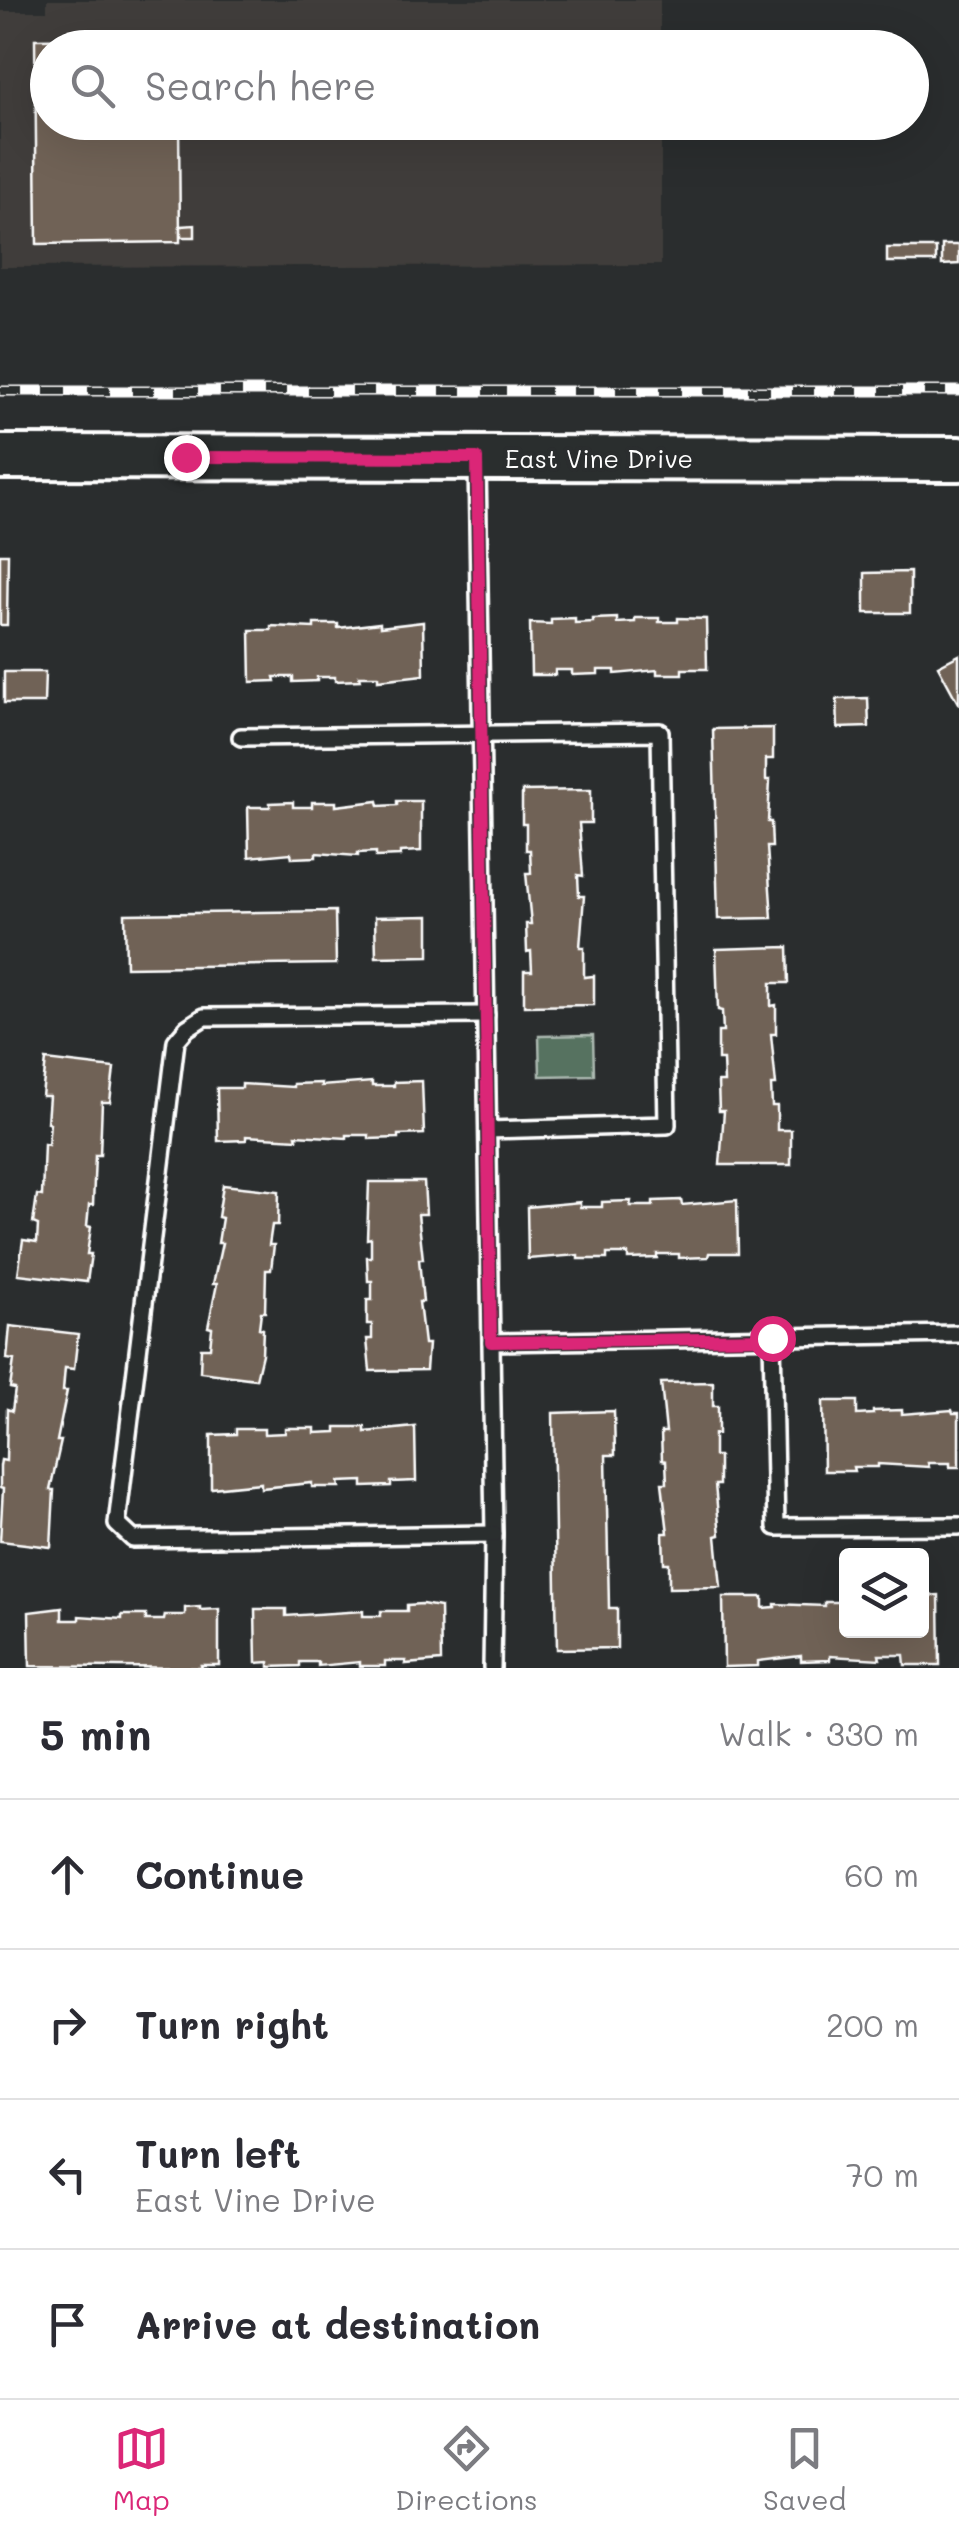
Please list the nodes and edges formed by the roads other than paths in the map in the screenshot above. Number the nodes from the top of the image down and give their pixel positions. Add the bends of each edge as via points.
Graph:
1 (0, 456) edge
2 (477, 458) junction
3 (959, 459) edge
4 (482, 735) junction
5 (241, 737) dead end
6 (486, 1015) junction
7 (488, 1130) junction
8 (959, 1334) edge
9 (772, 1338) junction
10 (491, 1342) junction
11 (959, 1526) edge
12 (494, 1534) junction
13 (492, 1668) edge

1 - 2 main road, East Vine Drive
2 - 3 main road, East Vine Drive
2 - 4 lane
4 - 5 lane
4 - 6 lane
4 - 7 lane via 660,732 667,1125
6 - 7 lane
6 - 12 lane via 204,1017 176,1041 116,1524 132,1539
7 - 10 lane
8 - 9 lane
9 - 10 lane
9 - 11 lane via 776,1527
10 - 12 lane
12 - 13 lane

